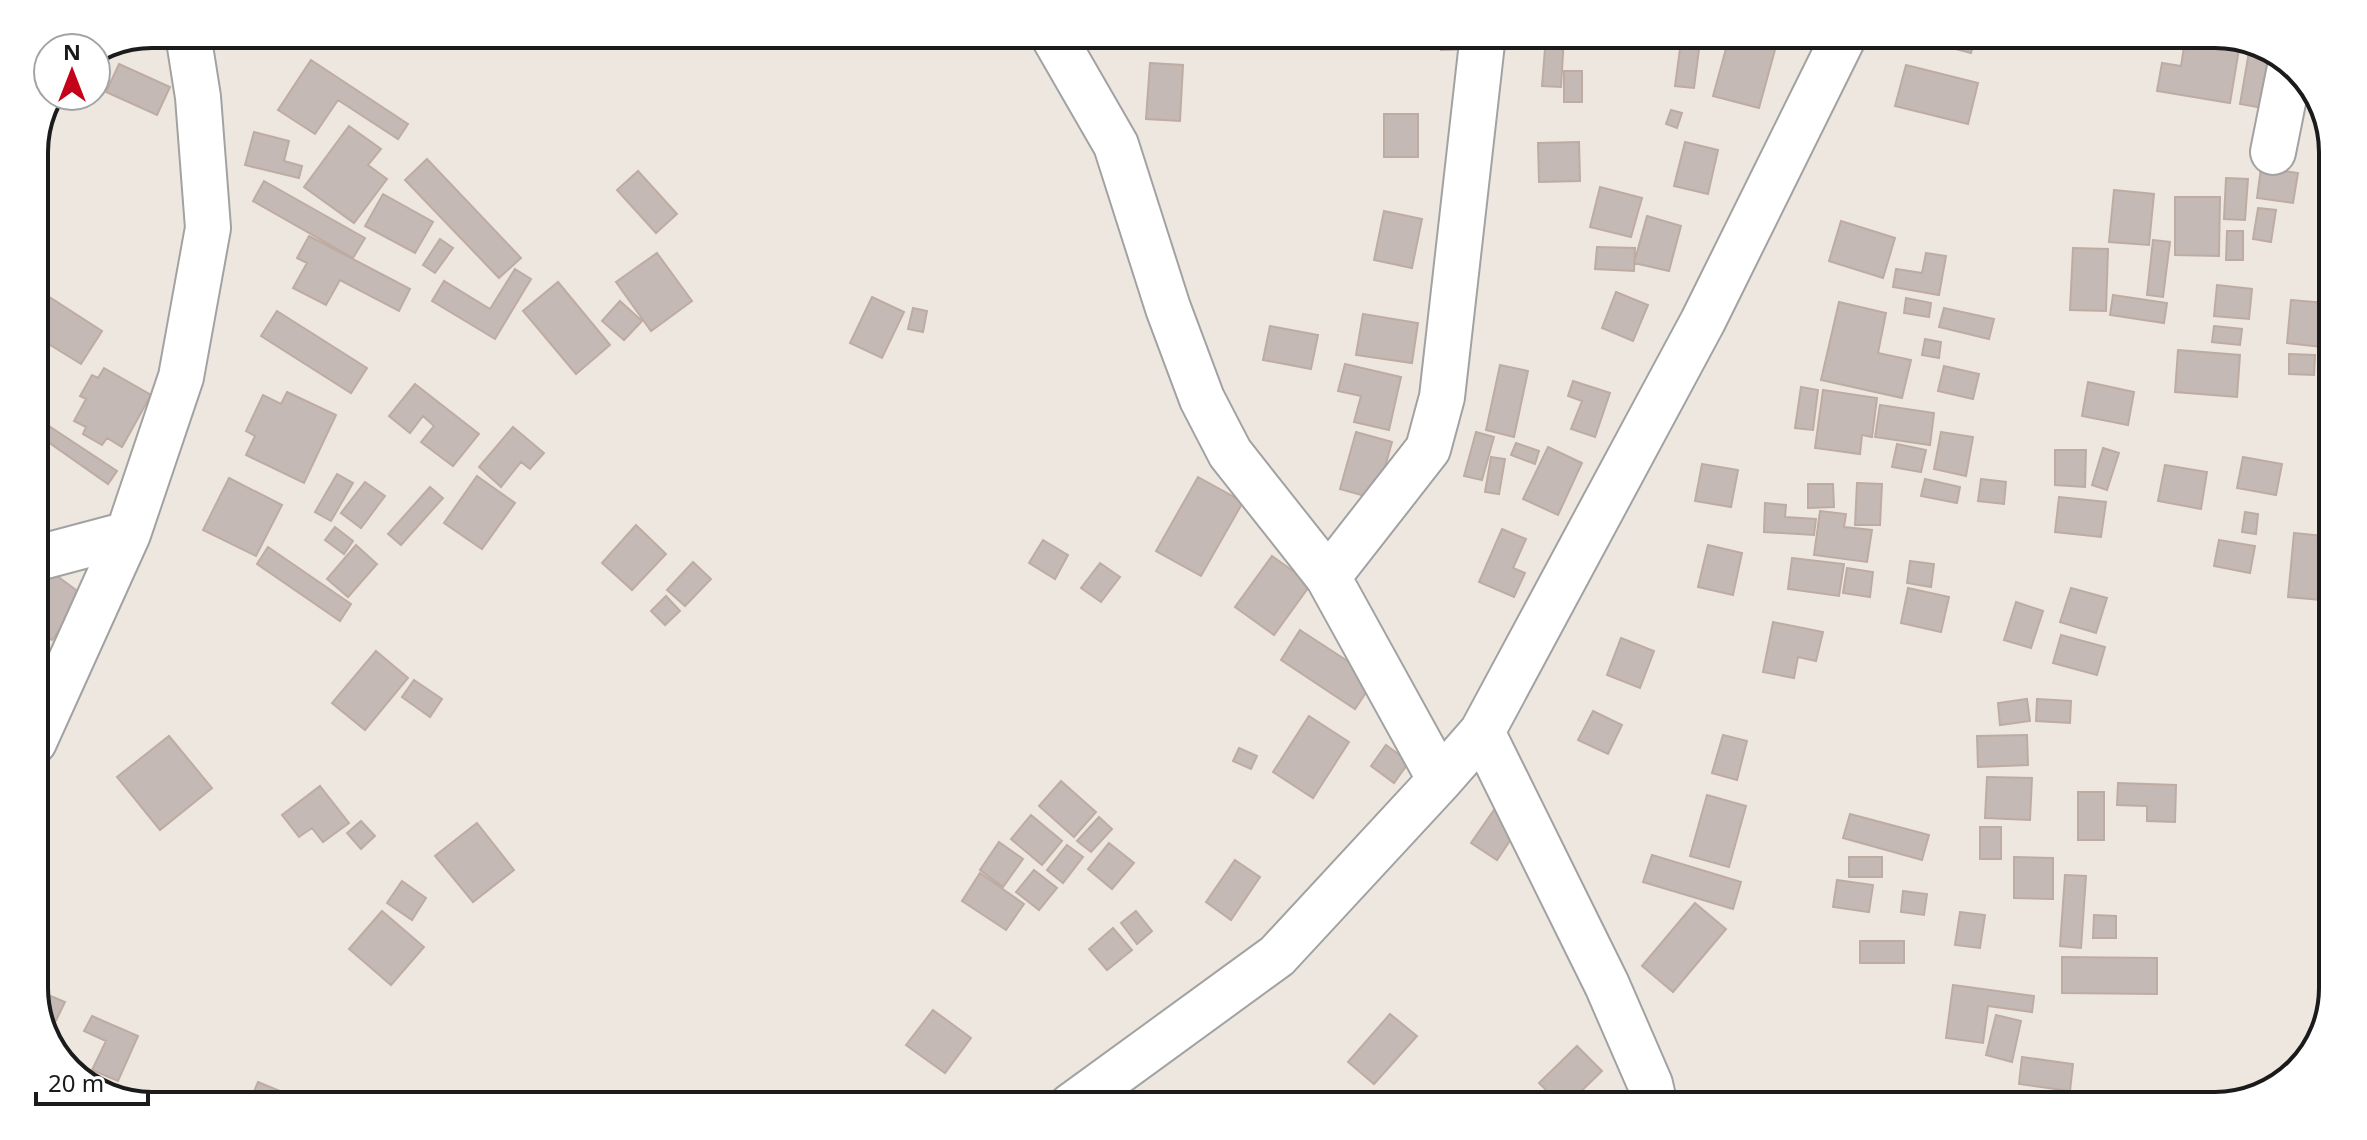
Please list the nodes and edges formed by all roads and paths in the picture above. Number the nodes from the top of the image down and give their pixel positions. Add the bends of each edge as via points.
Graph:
1 (190, 48) edge
2 (1060, 48) edge
3 (1481, 48) edge
4 (1838, 48) edge
5 (2288, 79) edge
6 (2273, 152) dead end
7 (128, 534) junction
8 (48, 555) edge
9 (1328, 577) junction
10 (48, 711) edge
11 (1482, 732) junction
12 (1440, 780) junction
13 (1090, 1092) edge
14 (1652, 1092) edge

1 - 7 street via 208,228 181,377
2 - 9 street via 1116,145 1202,399 1230,453
3 - 9 street via 1442,397 1428,449
4 - 11 street via 1703,321
5 - 6 street
7 - 8 street
7 - 10 street
9 - 12 street
11 - 12 street
11 - 14 street via 1607,985
12 - 13 street via 1277,956

